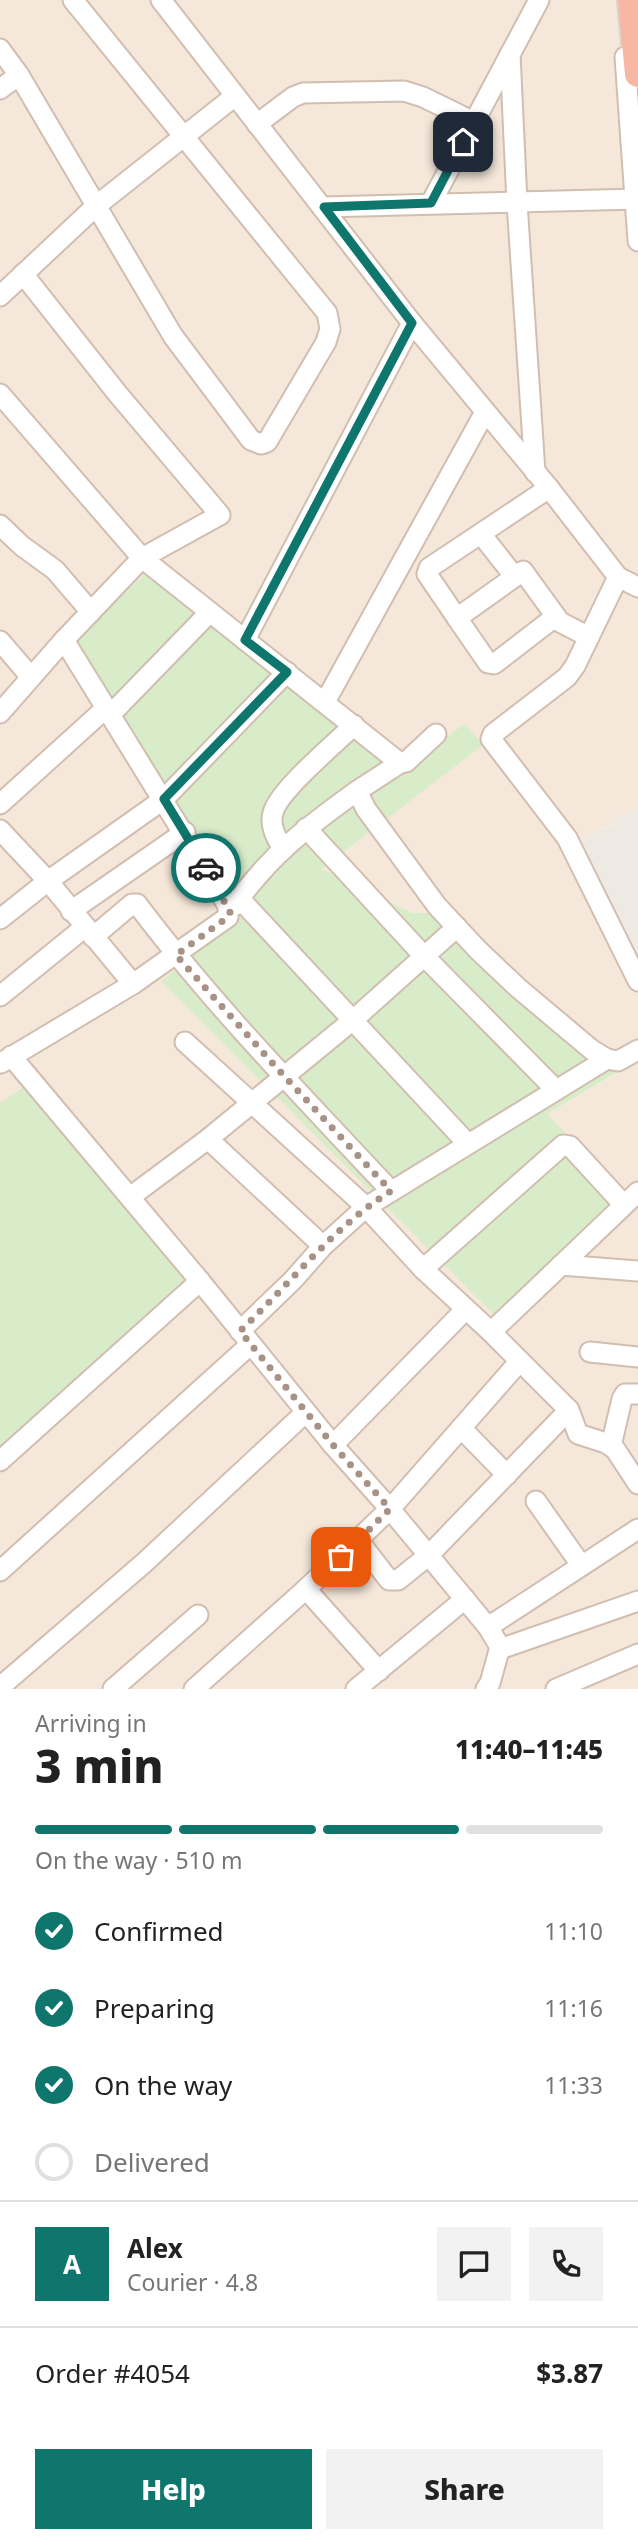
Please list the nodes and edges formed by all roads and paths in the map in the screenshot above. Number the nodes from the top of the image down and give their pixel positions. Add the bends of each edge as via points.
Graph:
1 (73, 0) edge
2 (161, 0) edge
3 (539, 0) edge
4 (619, 0) edge
5 (631, 0) edge
6 (0, 49) edge
7 (510, 54) junction
8 (638, 74) edge
9 (19, 75) junction
10 (0, 89) edge
11 (235, 96) junction
12 (474, 122) junction
13 (257, 124) junction
14 (182, 137) junction
15 (637, 199) edge
16 (431, 203) junction
17 (517, 203) junction
18 (96, 206) junction
19 (324, 207) junction
20 (638, 240) edge
21 (23, 274) junction
22 (0, 296) edge
23 (412, 323) junction
24 (0, 394) edge
25 (485, 412) junction
26 (535, 472) junction
27 (549, 488) junction
28 (0, 525) edge
29 (481, 534) junction
30 (142, 558) junction
31 (514, 576) junction
32 (618, 577) junction
33 (638, 587) edge
34 (91, 612) junction
35 (209, 613) junction
36 (555, 617) junction
37 (457, 618) junction
38 (589, 637) junction
39 (64, 640) junction
40 (245, 640) junction
41 (0, 641) edge
42 (287, 672) junction
43 (30, 676) junction
44 (325, 702) junction
45 (109, 711) junction
46 (0, 713) edge
47 (354, 725) junction
48 (436, 734) dead end
49 (400, 763) junction
50 (357, 791) junction
51 (164, 799) junction
52 (0, 804) edge
53 (306, 828) junction
54 (185, 832) junction
55 (4, 842) edge
56 (283, 849) junction
57 (48, 881) junction
58 (234, 905) junction
59 (71, 911) junction
60 (0, 919) edge
61 (457, 927) junction
62 (89, 932) junction
63 (176, 955) junction
64 (423, 955) junction
65 (638, 981) edge
66 (133, 984) junction
67 (0, 995) edge
68 (353, 1020) junction
69 (185, 1042) dead end
70 (638, 1050) edge
71 (607, 1059) junction
72 (5, 1060) edge
73 (285, 1077) junction
74 (556, 1090) junction
75 (250, 1102) junction
76 (208, 1139) junction
77 (468, 1144) junction
78 (391, 1191) junction
79 (130, 1197) junction
80 (631, 1199) edge
81 (366, 1207) junction
82 (323, 1246) junction
83 (561, 1265) junction
84 (423, 1269) junction
85 (638, 1271) edge
86 (200, 1281) junction
87 (465, 1310) junction
88 (491, 1332) junction
89 (246, 1337) junction
90 (590, 1352) dead end
91 (638, 1357) edge
92 (519, 1362) junction
93 (638, 1394) edge
94 (569, 1410) junction
95 (306, 1412) junction
96 (461, 1427) junction
97 (333, 1445) junction
98 (611, 1446) junction
99 (0, 1461) edge
100 (507, 1475) junction
101 (638, 1485) edge
102 (536, 1501) dead end
103 (390, 1509) junction
104 (638, 1529) edge
105 (358, 1540) junction
106 (429, 1555) junction
107 (581, 1565) junction
108 (0, 1571) edge
109 (306, 1590) junction
110 (465, 1599) junction
111 (638, 1601) edge
112 (198, 1615) dead end
113 (488, 1627) junction
114 (500, 1649) junction
115 (638, 1654) edge
116 (379, 1671) junction
117 (0, 1687) edge
118 (489, 1687) edge
119 (113, 1689) edge
120 (194, 1689) edge
121 (356, 1689) edge
122 (556, 1689) edge

1 - 14 street
2 - 11 street
3 - 7 street
4 - 15 street
5 - 8 highway
6 - 9 street
7 - 12 street
7 - 17 street
9 - 10 street
9 - 18 street
11 - 13 street
11 - 14 street
12 - 13 street via 417,94 388,90 303,93
12 - 16 street
13 - 19 street
14 - 18 street
14 - 18 street via 330,319 326,342 267,442 251,440 184,353
15 - 17 street
15 - 20 street
16 - 17 street
16 - 19 street
17 - 26 street
18 - 21 street
19 - 23 street
21 - 22 street
21 - 30 street via 220,514
23 - 25 street
23 - 40 street
24 - 30 street
25 - 26 street
25 - 44 street
26 - 27 street
27 - 29 street
27 - 32 street
28 - 34 street via 55,570
29 - 31 street
29 - 37 street via 426,573
30 - 34 street
30 - 35 street
31 - 36 street via 524,572
31 - 37 street
32 - 33 street
32 - 38 street
34 - 39 street
35 - 40 street
35 - 45 street
36 - 37 street via 494,664 488,663
36 - 38 street
38 - 65 street via 567,677 491,739 567,838
39 - 43 street
39 - 45 street
40 - 42 street
41 - 43 street
42 - 44 street
42 - 51 street
43 - 46 street
44 - 47 street
45 - 51 street
45 - 52 street
47 - 49 street
47 - 56 street via 283,795 272,814
48 - 49 street
49 - 50 street
50 - 53 street
50 - 61 street via 419,883
51 - 54 street
51 - 57 street
53 - 56 street
53 - 64 street
54 - 58 street via 228,906
54 - 59 street
55 - 57 street
56 - 58 street
57 - 59 street
57 - 60 street
58 - 63 street via 228,917
58 - 68 street
59 - 62 street
61 - 64 street
61 - 71 street via 517,987
62 - 63 street via 135,903
62 - 66 street
62 - 67 street
63 - 66 street
63 - 73 street
64 - 68 street
64 - 74 street
66 - 72 street
68 - 73 street
68 - 77 street
69 - 75 street
70 - 71 street via 618,1060
71 - 74 street
72 - 79 street
73 - 75 street
73 - 78 street
74 - 77 street
75 - 76 street
75 - 81 street
76 - 79 street
76 - 82 street
77 - 78 street
78 - 81 street
79 - 86 street
80 - 83 street
80 - 84 street via 570,1146 563,1145
81 - 82 street
81 - 84 street
82 - 89 street
83 - 85 street
83 - 88 street
84 - 87 street
86 - 89 street
86 - 99 street
87 - 88 street
87 - 97 street
88 - 92 street
89 - 95 street
89 - 108 street
90 - 91 street
92 - 94 street
92 - 96 street
93 - 98 street via 625,1394 622,1399
94 - 98 street via 578,1434
94 - 100 street
95 - 97 street
95 - 117 street via 144,1563
96 - 100 street
96 - 103 street
97 - 103 street
98 - 101 street
100 - 106 street
102 - 107 street
103 - 105 street
103 - 106 street
104 - 107 street
105 - 106 street via 389,1580 398,1580
105 - 109 street
106 - 110 street
107 - 113 street
109 - 116 street
109 - 120 street
110 - 113 street
110 - 116 street
111 - 114 street
112 - 119 street
113 - 114 street
114 - 118 street
115 - 122 street
116 - 121 street

